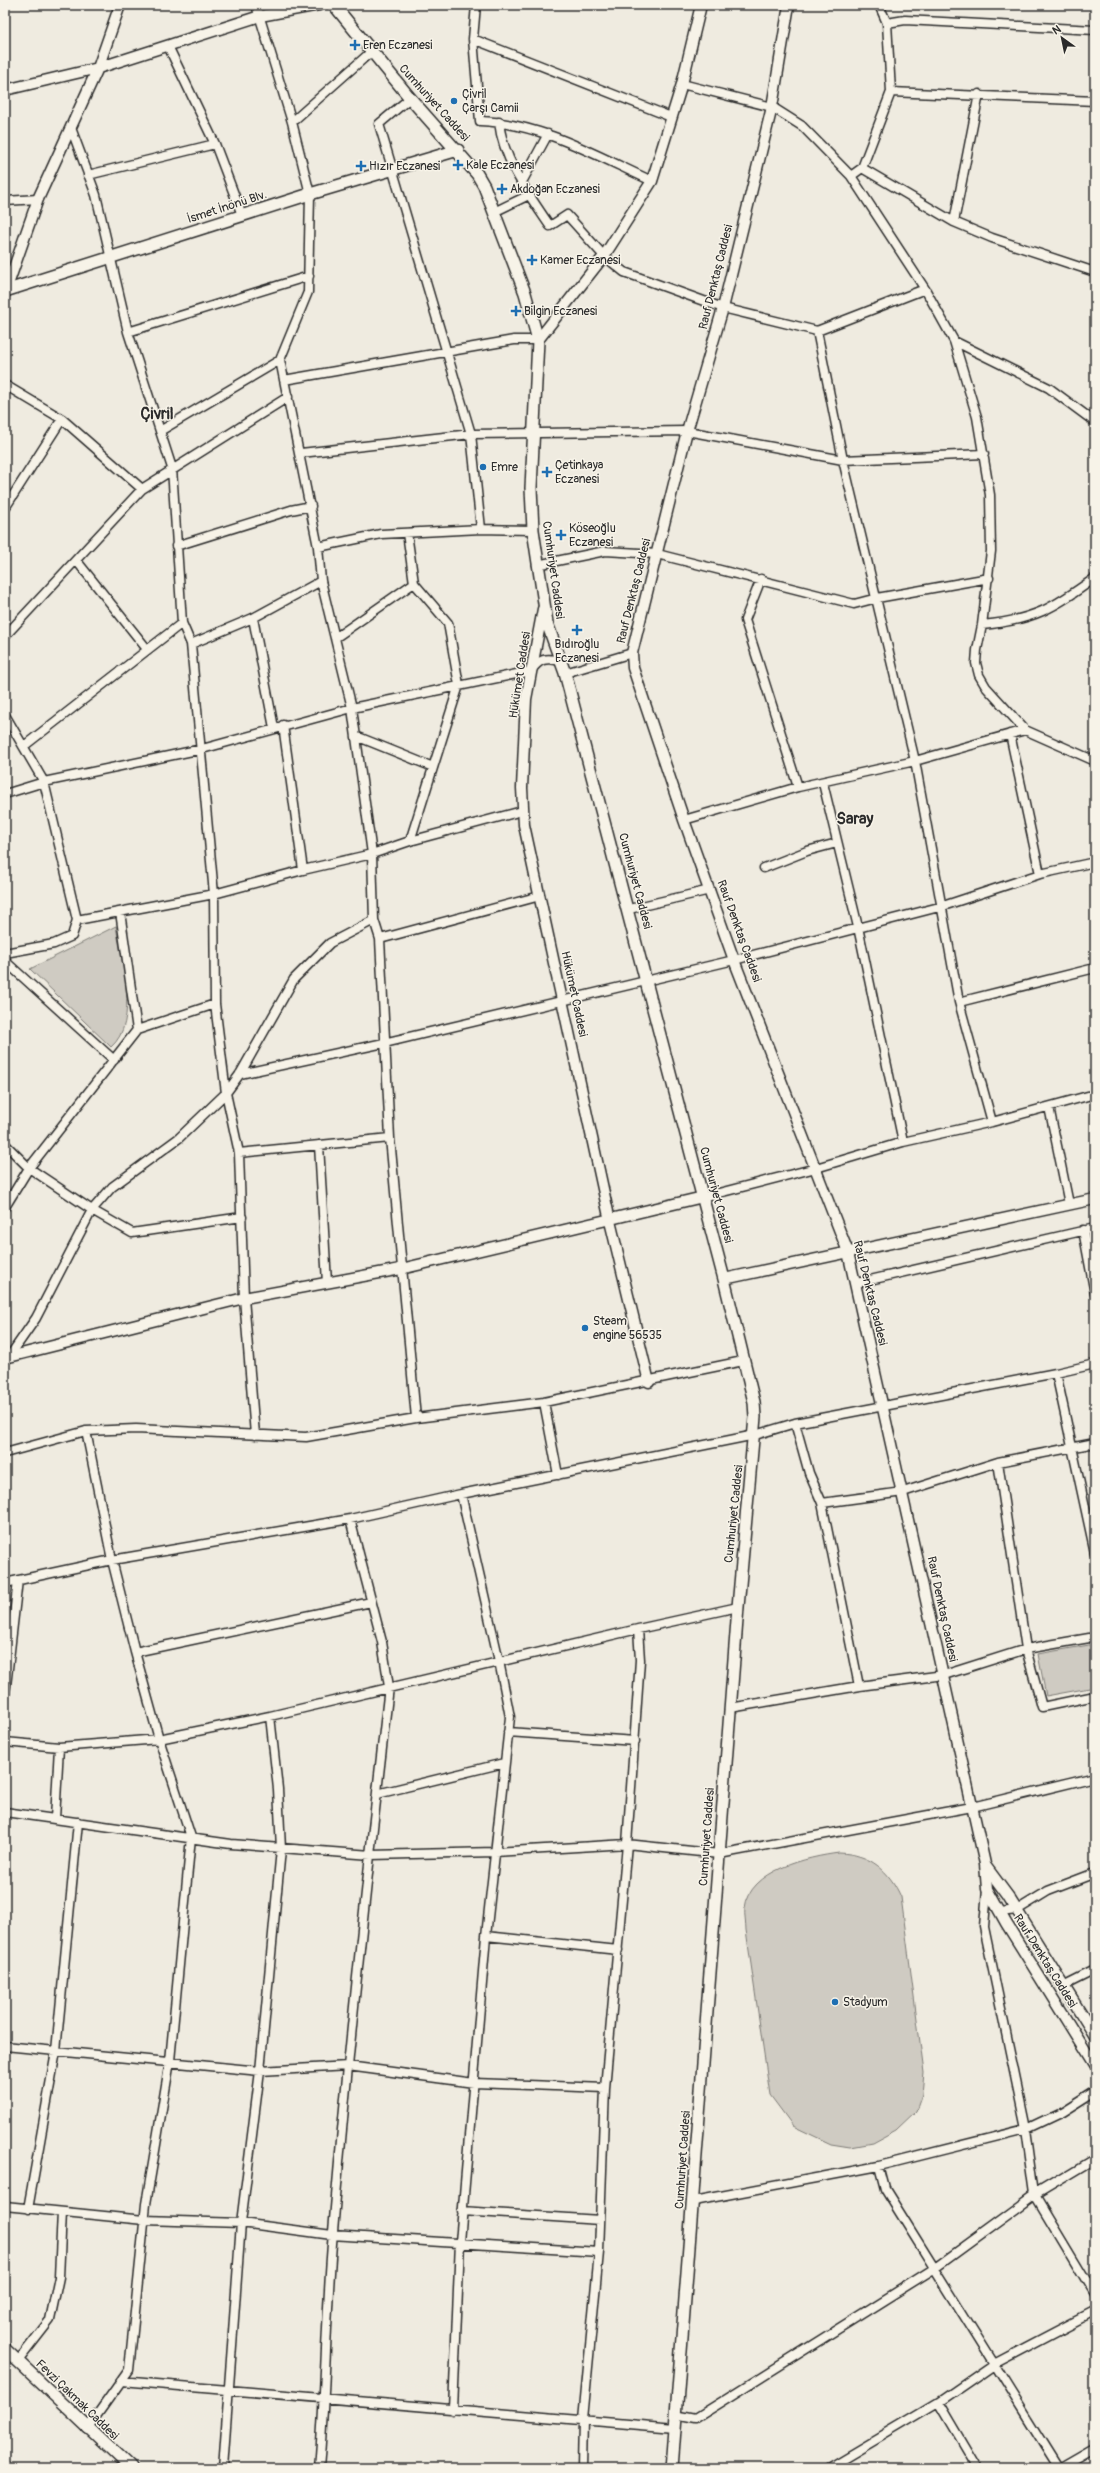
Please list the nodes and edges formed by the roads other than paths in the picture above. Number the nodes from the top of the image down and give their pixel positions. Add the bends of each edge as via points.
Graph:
1 (120, 5) edge
2 (256, 5) edge
3 (319, 5) edge
4 (334, 5) edge
5 (476, 5) edge
6 (701, 5) edge
7 (789, 5) edge
8 (879, 5) edge
9 (260, 16) junction
10 (887, 24) junction
11 (1095, 30) edge
12 (473, 39) junction
13 (168, 46) junction
14 (372, 51) junction
15 (98, 68) junction
16 (682, 84) junction
17 (5, 90) edge
18 (891, 92) junction
19 (979, 94) junction
20 (410, 98) junction
21 (1095, 100) edge
22 (772, 107) junction
23 (671, 117) junction
24 (292, 122) junction
25 (499, 122) junction
26 (71, 128) junction
27 (548, 134) junction
28 (215, 144) junction
29 (458, 150) junction
30 (392, 168) junction
31 (862, 168) junction
32 (88, 175) junction
33 (851, 176) junction
34 (652, 181) junction
35 (522, 182) junction
36 (310, 194) junction
37 (529, 195) junction
38 (38, 199) junction
39 (5, 201) edge
40 (494, 212) junction
41 (242, 215) junction
42 (954, 222) junction
43 (604, 256) junction
44 (110, 258) junction
45 (1095, 272) edge
46 (309, 276) junction
47 (925, 289) junction
48 (5, 292) edge
49 (723, 308) junction
50 (128, 332) junction
51 (817, 332) junction
52 (538, 340) junction
53 (954, 341) junction
54 (447, 351) junction
55 (280, 360) junction
56 (284, 380) junction
57 (5, 385) edge
58 (288, 397) junction
59 (62, 418) junction
60 (1095, 422) edge
61 (687, 431) junction
62 (160, 432) junction
63 (532, 432) junction
64 (471, 434) junction
65 (301, 453) junction
66 (984, 454) junction
67 (843, 460) junction
68 (172, 468) junction
69 (142, 489) junction
70 (311, 506) junction
71 (5, 508) edge
72 (481, 529) junction
73 (533, 530) junction
74 (407, 533) junction
75 (176, 546) junction
76 (318, 547) junction
77 (657, 554) junction
78 (76, 560) junction
79 (537, 565) junction
80 (989, 578) junction
81 (1095, 578) edge
82 (760, 579) junction
83 (321, 581) junction
84 (414, 583) junction
85 (877, 598) junction
86 (544, 607) junction
87 (253, 618) junction
88 (182, 623) junction
89 (982, 625) junction
90 (5, 636) edge
91 (335, 638) junction
92 (190, 644) junction
93 (147, 649) junction
94 (632, 653) junction
95 (560, 661) junction
96 (531, 671) junction
97 (565, 673) junction
98 (459, 685) junction
99 (352, 708) junction
100 (5, 715) edge
101 (283, 725) junction
102 (274, 728) junction
103 (1025, 730) junction
104 (1010, 734) junction
105 (356, 736) junction
106 (24, 746) junction
107 (202, 749) junction
108 (916, 761) junction
109 (1095, 761) edge
110 (433, 767) junction
111 (44, 782) junction
112 (823, 783) junction
113 (798, 787) junction
114 (5, 794) edge
115 (522, 811) junction
116 (684, 820) junction
117 (410, 841) junction
118 (837, 843) junction
119 (372, 854) junction
120 (1095, 862) edge
121 (764, 868) dead end
122 (303, 870) junction
123 (1040, 874) junction
124 (710, 890) junction
125 (214, 894) junction
126 (540, 896) junction
127 (943, 906) junction
128 (629, 909) junction
129 (120, 912) junction
130 (78, 920) junction
131 (374, 920) junction
132 (858, 927) junction
133 (380, 939) junction
134 (5, 954) edge
135 (734, 960) junction
136 (5, 961) edge
137 (1095, 968) edge
138 (647, 980) junction
139 (562, 1002) junction
140 (959, 1002) junction
141 (215, 1004) junction
142 (137, 1030) junction
143 (384, 1043) junction
144 (114, 1060) junction
145 (240, 1074) junction
146 (226, 1093) junction
147 (1095, 1094) edge
148 (1049, 1107) junction
149 (992, 1122) junction
150 (390, 1138) junction
151 (903, 1142) junction
152 (5, 1144) edge
153 (319, 1145) junction
154 (239, 1153) junction
155 (29, 1168) junction
156 (816, 1168) junction
157 (703, 1197) junction
158 (1095, 1199) edge
159 (1069, 1204) junction
160 (5, 1207) edge
161 (92, 1210) junction
162 (242, 1217) junction
163 (610, 1221) junction
164 (1095, 1228) edge
165 (1084, 1230) junction
166 (848, 1252) junction
167 (401, 1269) junction
168 (724, 1279) junction
169 (327, 1283) junction
170 (857, 1283) junction
171 (1095, 1294) edge
172 (244, 1298) junction
173 (6, 1357) edge
174 (744, 1361) junction
175 (1095, 1364) edge
176 (1056, 1373) junction
177 (649, 1382) junction
178 (544, 1402) junction
179 (883, 1406) junction
180 (416, 1418) junction
181 (795, 1423) junction
182 (86, 1431) junction
183 (255, 1435) junction
184 (755, 1435) junction
185 (1095, 1443) edge
186 (1074, 1448) junction
187 (5, 1452) edge
188 (998, 1462) junction
189 (558, 1475) junction
190 (903, 1492) junction
191 (461, 1494) junction
192 (822, 1502) junction
193 (350, 1520) junction
194 (1095, 1553) edge
195 (112, 1560) junction
196 (18, 1580) junction
197 (5, 1583) edge
198 (371, 1602) junction
199 (738, 1607) junction
200 (638, 1628) junction
201 (1095, 1637) edge
202 (1026, 1650) junction
203 (135, 1652) junction
204 (499, 1661) junction
205 (944, 1675) junction
206 (859, 1686) junction
207 (389, 1687) junction
208 (5, 1695) edge
209 (1095, 1696) edge
210 (730, 1708) junction
211 (270, 1716) junction
212 (508, 1732) junction
213 (159, 1739) junction
214 (635, 1741) junction
215 (5, 1742) edge
216 (59, 1747) junction
217 (504, 1763) junction
218 (1095, 1777) edge
219 (377, 1794) junction
220 (972, 1807) junction
221 (5, 1812) edge
222 (55, 1819) junction
223 (78, 1822) junction
224 (191, 1837) junction
225 (628, 1844) junction
226 (281, 1849) junction
227 (495, 1852) junction
228 (719, 1854) junction
229 (371, 1855) junction
230 (985, 1864) junction
231 (1095, 1873) edge
232 (988, 1889) junction
233 (1017, 1910) junction
234 (1000, 1912) junction
235 (486, 1936) junction
236 (618, 1950) junction
237 (1095, 1970) edge
238 (1063, 1986) junction
239 (1095, 2036) edge
240 (5, 2046) edge
241 (56, 2051) junction
242 (170, 2061) junction
243 (348, 2066) junction
244 (1095, 2066) edge
245 (260, 2071) junction
246 (474, 2082) junction
247 (605, 2088) junction
248 (1095, 2091) edge
249 (1026, 2129) junction
250 (1095, 2158) edge
251 (879, 2166) junction
252 (1036, 2195) junction
253 (694, 2201) junction
254 (5, 2206) edge
255 (28, 2209) junction
256 (462, 2211) junction
257 (62, 2212) junction
258 (144, 2220) junction
259 (600, 2220) junction
260 (241, 2223) junction
261 (332, 2235) junction
262 (460, 2242) junction
263 (599, 2252) junction
264 (935, 2268) junction
265 (1095, 2295) edge
266 (1095, 2311) edge
267 (5, 2349) edge
268 (18, 2361) junction
269 (994, 2364) junction
270 (121, 2381) junction
271 (228, 2390) junction
272 (325, 2397) junction
273 (938, 2402) junction
274 (453, 2410) junction
275 (675, 2414) junction
276 (584, 2419) junction
277 (675, 2428) junction
278 (87, 2429) junction
279 (1095, 2449) edge
280 (124, 2466) edge
281 (222, 2468) edge
282 (319, 2468) edge
283 (582, 2468) edge
284 (672, 2468) edge
285 (828, 2468) edge
286 (978, 2468) edge
287 (1061, 2468) edge

1 - 15 street
2 - 9 street
3 - 9 street
4 - 14 main road, Cumhuriyet Caddesi
5 - 12 street
6 - 16 street
7 - 22 street, Rauf Denktaş Caddesi
8 - 10 street
9 - 13 street
9 - 24 street
10 - 11 street via 905,20
10 - 18 street
12 - 23 street
12 - 25 street via 480,121
13 - 15 street
13 - 28 street
14 - 20 main road, Cumhuriyet Caddesi
14 - 24 street
15 - 17 street
15 - 26 street
16 - 22 street
16 - 23 street
18 - 19 street
18 - 31 street
19 - 21 street
19 - 42 street
20 - 29 main road, Cumhuriyet Caddesi
20 - 30 street via 379,124
22 - 33 street via 802,126
22 - 49 street, Rauf Denktaş Caddesi
23 - 34 street
24 - 36 street
25 - 27 street
25 - 35 street via 501,140
26 - 32 street
26 - 38 street
27 - 34 street
27 - 35 street
28 - 32 street
28 - 41 street
29 - 30 main road, İsmet İnönü Blv.
29 - 40 main road, Cumhuriyet Caddesi via 477,174
30 - 36 main road, İsmet İnönü Blv.
30 - 54 street
31 - 33 street
31 - 42 street
32 - 44 street via 96,195
33 - 47 street
34 - 43 street
35 - 37 street
36 - 41 main road, İsmet İnönü Blv.
36 - 46 street
37 - 40 street
37 - 43 street via 550,226 566,215
38 - 39 street
38 - 48 street
40 - 52 main road, Cumhuriyet Caddesi via 525,293
41 - 44 main road, İsmet İnönü Blv.
42 - 45 street via 1019,248
43 - 49 street via 624,272
43 - 52 street
44 - 48 main road, İsmet İnönü Blv.
44 - 50 street
46 - 50 street
46 - 55 street via 308,292
47 - 51 street
47 - 53 street
49 - 51 street
49 - 61 street, Rauf Denktaş Caddesi
50 - 62 street
51 - 67 street
52 - 54 street via 514,340
52 - 63 main road, Cumhuriyet Caddesi
53 - 60 street via 1049,388
53 - 66 street via 977,417
54 - 56 street
54 - 64 street
55 - 56 street
55 - 62 street
56 - 58 street
57 - 59 street
58 - 65 street
58 - 68 street
59 - 69 street
59 - 71 street
61 - 63 street
61 - 67 street
61 - 77 street, Rauf Denktaş Caddesi
62 - 68 street
63 - 64 street
63 - 73 main road, Cumhuriyet Caddesi
64 - 65 street
64 - 72 street
65 - 70 street
66 - 67 street
66 - 80 street via 992,523
67 - 85 street
68 - 69 street
68 - 75 street
69 - 78 street
70 - 75 street
70 - 76 street
72 - 73 street
72 - 74 street
73 - 79 main road, Cumhuriyet Caddesi
74 - 76 street via 381,534
74 - 84 street
75 - 88 street
76 - 83 street
77 - 79 street via 605,551
77 - 82 street
77 - 94 street, Rauf Denktaş Caddesi
78 - 90 street
78 - 93 street
79 - 86 main road, Cumhuriyet Caddesi
80 - 85 street
80 - 89 street
81 - 89 street via 1048,610 1011,622
82 - 85 street via 854,604
82 - 113 street via 745,620
83 - 87 street
83 - 91 street
84 - 91 street
84 - 98 street via 448,623
85 - 108 street
86 - 95 main road, Cumhuriyet Caddesi
86 - 96 street, Hükümet Caddesi
87 - 92 street
87 - 102 street
88 - 92 street
88 - 93 street
89 - 103 street via 976,663 979,675 986,687
91 - 99 street
92 - 107 street
93 - 106 street via 82,703
94 - 97 street
94 - 116 street, Rauf Denktaş Caddesi via 636,683
95 - 96 street via 547,658 541,660
95 - 97 main road, Cumhuriyet Caddesi
96 - 98 street
96 - 115 street, Hükümet Caddesi via 526,699
97 - 128 main road, Cumhuriyet Caddesi
98 - 99 street
98 - 110 street
99 - 101 street
99 - 105 street
100 - 106 street
101 - 102 street
101 - 122 street
102 - 107 street
103 - 104 street
103 - 109 street
104 - 108 street
104 - 123 street
105 - 110 street
105 - 119 street
106 - 111 street
107 - 111 street
107 - 125 street
108 - 112 street
108 - 127 street
110 - 117 street
111 - 114 street
111 - 130 street
112 - 113 street
112 - 118 street
113 - 116 street
115 - 117 street
115 - 126 street, Hükümet Caddesi
116 - 124 street, Rauf Denktaş Caddesi
117 - 119 street
118 - 121 street via 807,851
118 - 132 street
119 - 122 street
119 - 131 street
120 - 123 street
122 - 125 street
123 - 127 street
124 - 128 street
124 - 135 street, Rauf Denktaş Caddesi
125 - 129 street
125 - 141 street
126 - 133 street
126 - 139 street, Hükümet Caddesi
127 - 132 street
127 - 140 street
128 - 138 main road, Cumhuriyet Caddesi
129 - 130 street
129 - 142 street
130 - 134 street via 72,936 54,944
131 - 133 street
131 - 145 street via 330,943 294,979
132 - 135 street
132 - 151 street
133 - 143 street
135 - 138 street
135 - 156 street, Rauf Denktaş Caddesi
136 - 144 street
137 - 140 street
138 - 139 street
138 - 157 main road, Cumhuriyet Caddesi
139 - 143 street
139 - 163 street, Hükümet Caddesi
140 - 149 street
141 - 142 street
141 - 146 street
142 - 144 street
143 - 145 street
143 - 150 street
144 - 155 street
145 - 146 street
146 - 154 street
146 - 161 street via 179,1138 112,1187
147 - 148 street
148 - 149 street
148 - 159 street
149 - 151 street
150 - 153 street
150 - 167 street
151 - 156 street
152 - 155 street
153 - 154 street
153 - 169 street
154 - 162 street
155 - 160 street
155 - 161 street
156 - 157 street
156 - 166 street, Rauf Denktaş Caddesi
157 - 163 street
157 - 168 main road, Cumhuriyet Caddesi
158 - 159 street
159 - 166 street
161 - 162 street via 132,1233
161 - 173 street via 36,1318
162 - 172 street
163 - 167 street
163 - 177 street, Hükümet Caddesi
164 - 165 street
165 - 170 street
165 - 171 street
166 - 168 street
166 - 170 street, Rauf Denktaş Caddesi
167 - 169 street
167 - 180 street
168 - 174 main road, Cumhuriyet Caddesi
169 - 172 street
170 - 179 street, Rauf Denktaş Caddesi
172 - 173 street
172 - 183 street
174 - 177 street
174 - 184 main road, Cumhuriyet Caddesi via 754,1402
175 - 176 street
176 - 179 street
176 - 186 street
177 - 178 street
178 - 180 street
178 - 189 street
179 - 181 street
179 - 190 street, Rauf Denktaş Caddesi
180 - 183 street via 306,1437
181 - 184 street
181 - 192 street via 809,1473
182 - 183 street via 136,1429
182 - 187 street
182 - 195 street
184 - 189 street
184 - 199 main road, Cumhuriyet Caddesi
185 - 186 street
186 - 188 street
186 - 194 street
188 - 190 street
188 - 202 street
189 - 191 street
190 - 192 street
190 - 205 street, Rauf Denktaş Caddesi
191 - 193 street
191 - 204 street
192 - 206 street
193 - 195 street
193 - 198 street
195 - 196 street
195 - 203 street
196 - 197 street
196 - 208 street
198 - 203 street
198 - 207 street via 382,1642
199 - 200 street
199 - 210 main road, Cumhuriyet Caddesi
200 - 204 street
200 - 214 street via 640,1660
201 - 202 street
202 - 205 street
202 - 209 street via 1042,1707
203 - 213 street
204 - 207 street
204 - 212 street via 510,1717
205 - 206 street
205 - 220 street, Rauf Denktaş Caddesi
206 - 210 street
207 - 211 street
207 - 219 street
210 - 228 main road, Cumhuriyet Caddesi
211 - 213 street
211 - 226 street via 278,1788
212 - 214 street
212 - 217 street
213 - 216 street
213 - 224 street
214 - 225 street
215 - 216 street
216 - 222 street
217 - 219 street
217 - 227 street
218 - 220 street
219 - 229 street
220 - 228 street
220 - 230 street, Rauf Denktaş Caddesi
221 - 222 street
222 - 223 street
223 - 224 street
223 - 241 street
224 - 226 street
224 - 242 street
225 - 227 street
225 - 228 street
225 - 236 street
226 - 229 street
226 - 245 street
227 - 229 street
227 - 235 street
228 - 253 main road, Cumhuriyet Caddesi
229 - 243 street
230 - 232 street, Rauf Denktaş Caddesi
230 - 233 street, Rauf Denktaş Caddesi
231 - 233 street via 1048,1891
232 - 234 street, Rauf Denktaş Caddesi
232 - 249 street via 984,1927
233 - 234 street
233 - 238 street, Rauf Denktaş Caddesi
234 - 244 street, Rauf Denktaş Caddesi
235 - 236 street
235 - 246 street
236 - 247 street
237 - 238 street
238 - 239 street, Rauf Denktaş Caddesi
240 - 241 street
241 - 242 street
241 - 255 street
242 - 245 street
242 - 258 street
243 - 245 street
243 - 246 street
243 - 261 street
245 - 260 street
246 - 247 street
246 - 256 street
247 - 259 street
248 - 249 street via 1062,2112
249 - 251 street
249 - 252 street
250 - 252 street
251 - 253 street
251 - 264 street via 884,2189
252 - 264 street
252 - 265 street
253 - 275 main road, Cumhuriyet Caddesi
254 - 255 street
255 - 257 street
256 - 259 street
256 - 262 street
257 - 258 street
257 - 268 street via 59,2277 50,2320
258 - 260 street
258 - 270 street via 129,2370
259 - 263 street
260 - 261 street
260 - 271 street
261 - 262 street
261 - 272 street
262 - 263 street
262 - 274 street
263 - 276 street
264 - 269 street
264 - 275 street via 696,2418
266 - 269 street
267 - 268 main road, Fevzi Çakmak Caddesi
268 - 278 main road, Fevzi Çakmak Caddesi
269 - 273 street
269 - 287 street
270 - 271 street
270 - 278 street
271 - 272 street
271 - 281 street
272 - 274 street
272 - 282 street
273 - 285 street
273 - 286 street
274 - 276 street
275 - 277 main road, Cumhuriyet Caddesi
276 - 277 street
276 - 283 street
277 - 284 main road, Cumhuriyet Caddesi
278 - 280 main road, Fevzi Çakmak Caddesi
279 - 287 street

